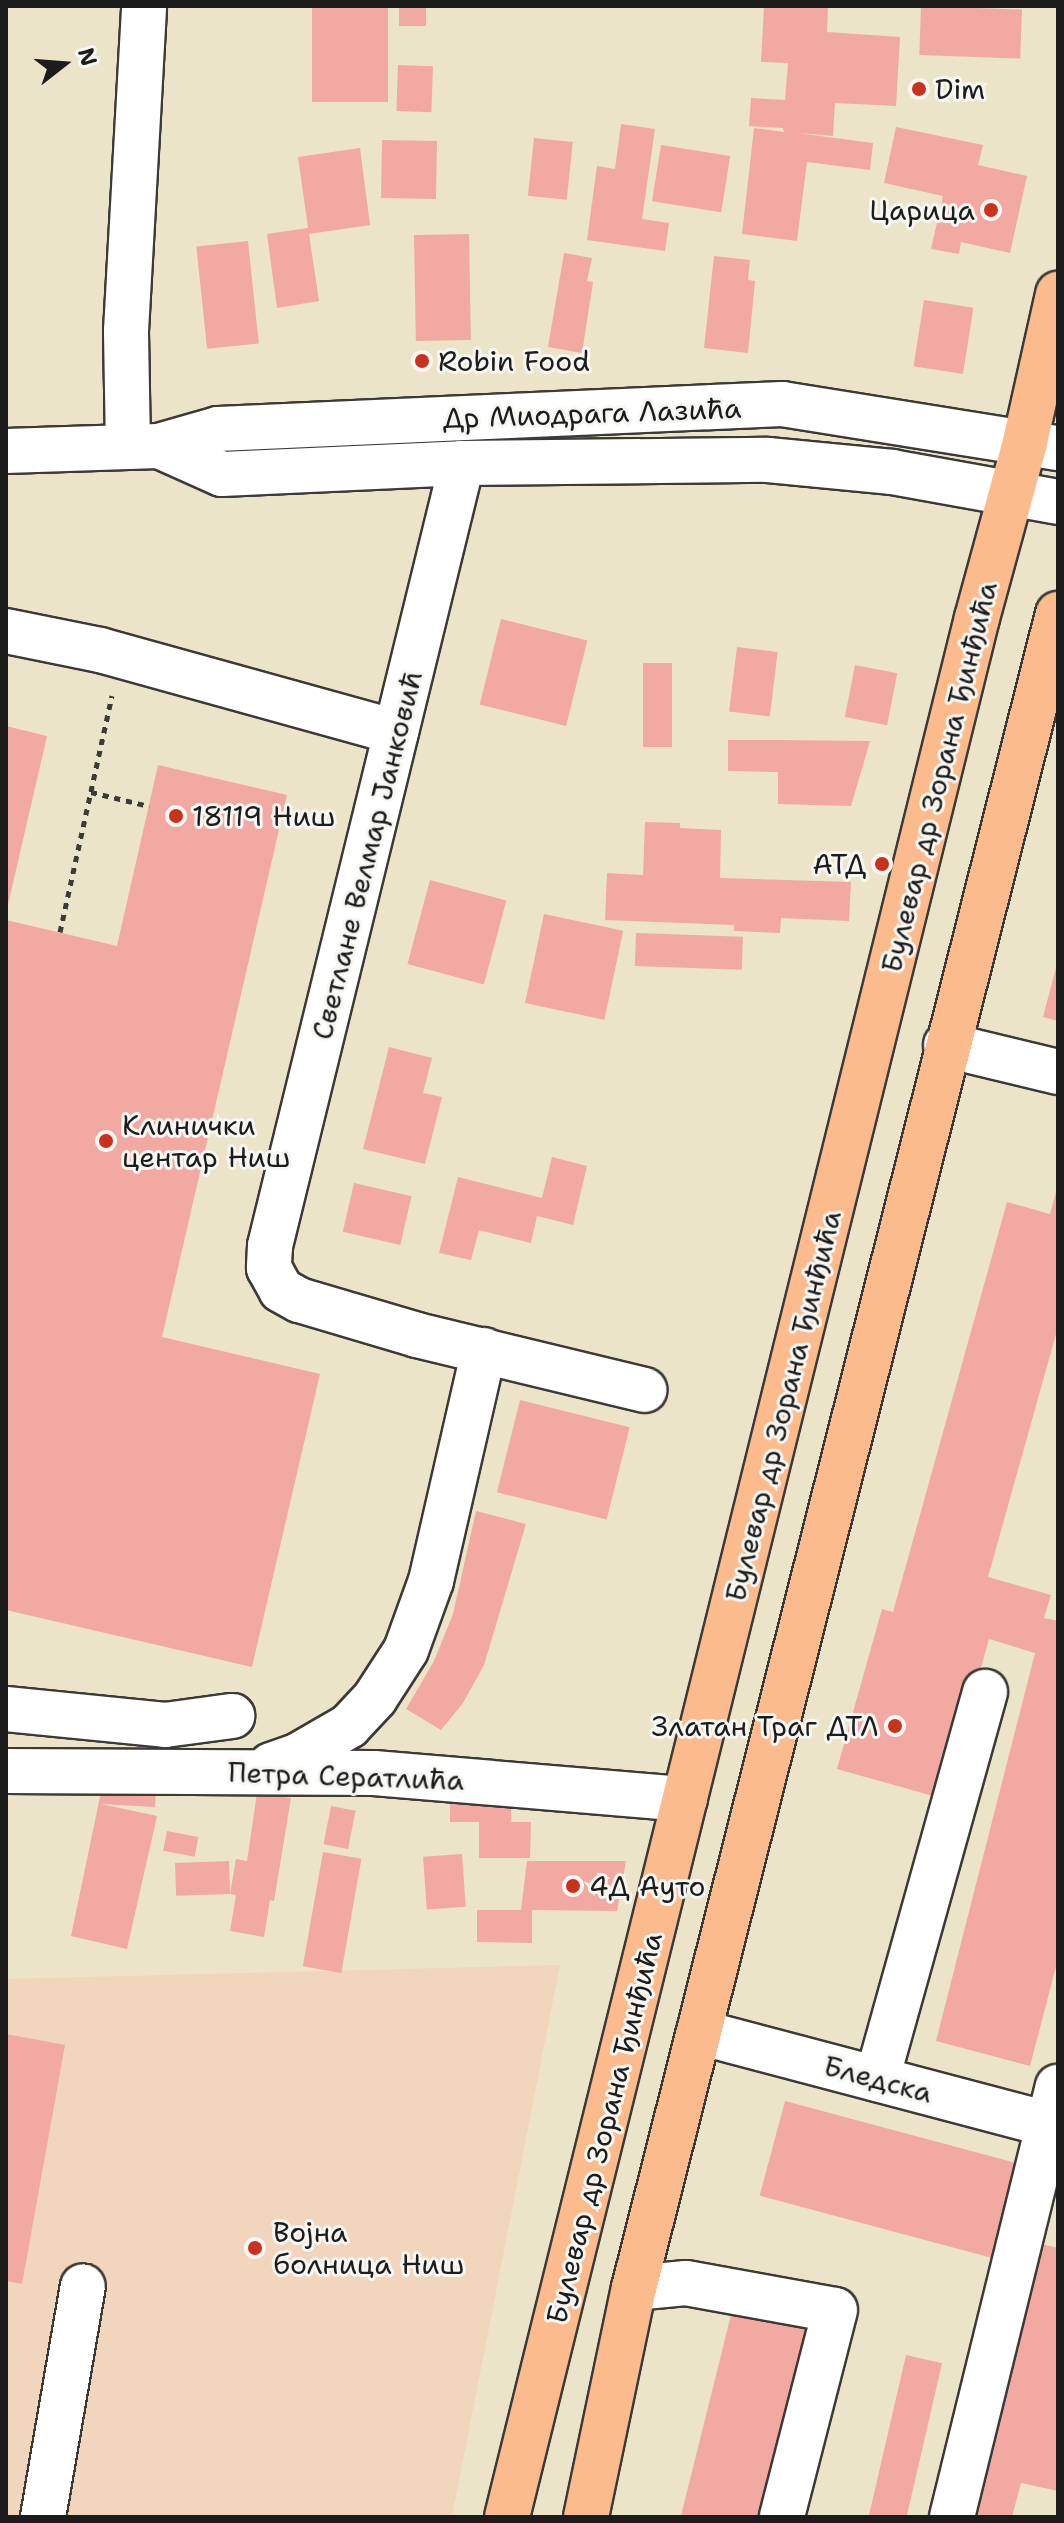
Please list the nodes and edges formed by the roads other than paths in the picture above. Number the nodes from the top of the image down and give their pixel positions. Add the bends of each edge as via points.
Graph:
1 (144, 6) edge
2 (1058, 294) edge
3 (1042, 445) edge
4 (144, 447) junction
5 (6, 451) edge
6 (462, 463) junction
7 (1011, 493) junction
8 (1058, 502) edge
9 (1058, 614) edge
10 (6, 631) edge
11 (396, 732) junction
12 (946, 1045) junction
13 (1058, 1072) edge
14 (484, 1350) junction
15 (644, 1390) dead end
16 (985, 1692) dead end
17 (6, 1709) edge
18 (232, 1716) dead end
19 (6, 1771) edge
20 (254, 1771) junction
21 (685, 1799) junction
22 (699, 2032) junction
23 (877, 2079) junction
24 (1055, 2113) edge
25 (83, 2286) dead end
26 (634, 2288) junction
27 (43, 2517) edge
28 (507, 2517) edge
29 (586, 2517) edge
30 (782, 2517) edge
31 (952, 2517) edge

1 - 4 street via 126,331
2 - 3 main road, Булевар др Зорана Ђинђића
3 - 4 street, Др Миодрага Лазића via 782,404 218,429
3 - 7 main road, Булевар др Зорана Ђинђића
4 - 5 street, Др Миодрага Лазића
4 - 6 street, Др Миодрага Лазића via 222,474
6 - 7 street, Др Миодрага Лазића via 768,460 892,472
6 - 11 street, Светлане Велмар Јанковић
7 - 8 street, Др Миодрага Лазића
7 - 21 main road, Булевар др Зорана Ђинђића
9 - 12 main road
10 - 11 street via 121,656
11 - 14 street, Светлане Велмар Јанковић via 270,1246 269,1268 288,1296
12 - 13 street
12 - 22 main road
14 - 15 street
14 - 20 street via 431,1581 406,1650 349,1726 297,1756
16 - 23 street
17 - 18 street via 165,1725
19 - 20 street, Петра Сератлића
20 - 21 street, Петра Сератлића via 374,1773
21 - 28 main road, Булевар др Зорана Ђинђића
22 - 23 street, Бледска
22 - 26 main road
23 - 24 street, Бледска
24 - 31 street
25 - 27 street
26 - 29 main road
26 - 30 street via 686,2283 835,2310

